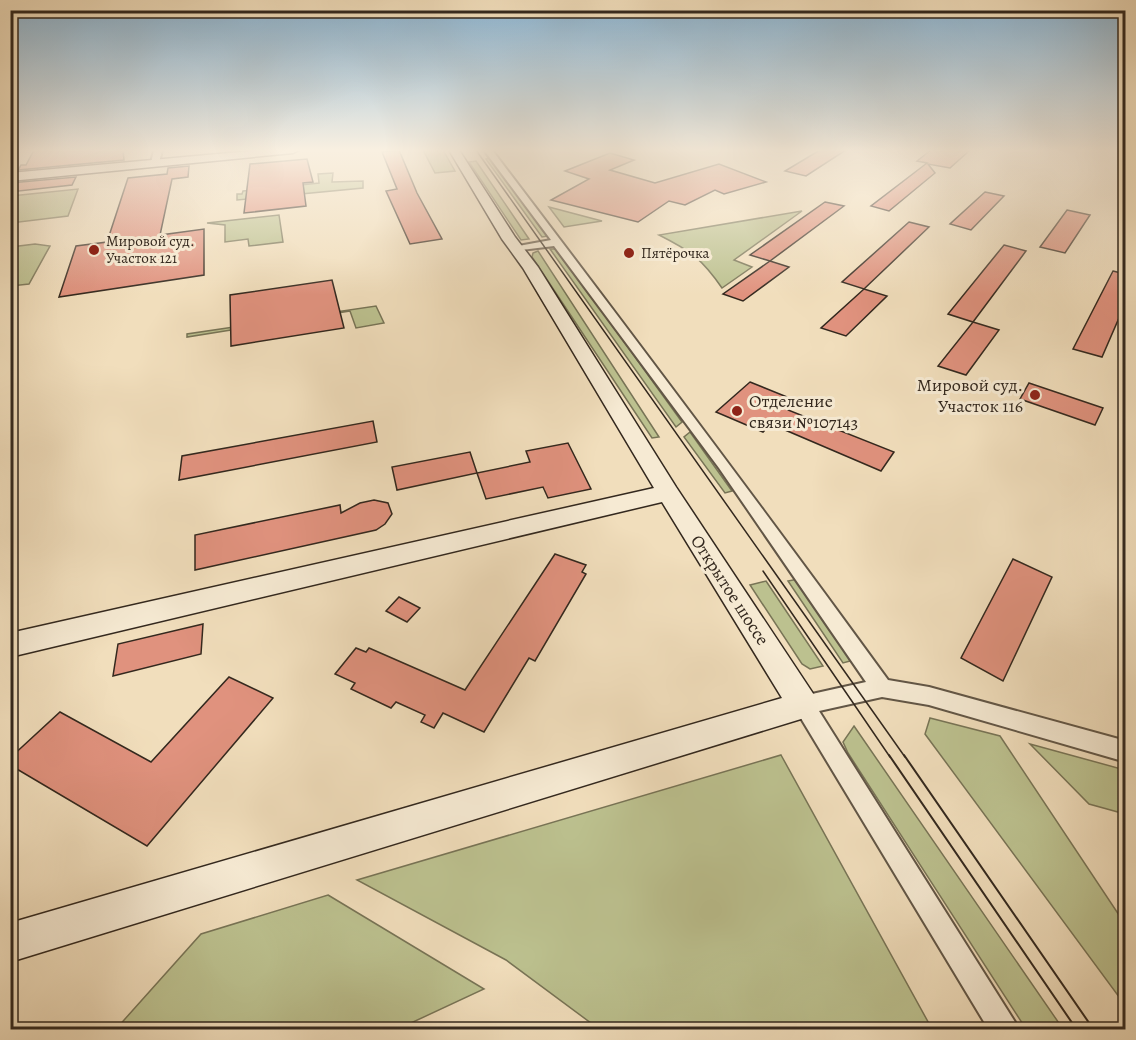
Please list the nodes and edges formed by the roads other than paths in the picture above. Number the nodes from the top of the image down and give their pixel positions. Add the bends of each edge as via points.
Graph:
1 (484, 199) edge
2 (525, 199) edge
3 (558, 242) junction
4 (516, 249) junction
5 (668, 494) junction
6 (10, 645) edge
7 (882, 688) junction
8 (803, 705) junction
9 (1125, 752) edge
10 (10, 943) edge
11 (1006, 1029) edge

1 - 4 street, Открытое шоссе
2 - 3 street
3 - 4 street
3 - 7 street via 724,465
4 - 5 street, Открытое шоссе
5 - 6 street
5 - 8 street, Открытое шоссе
7 - 8 street
7 - 9 street via 929,696
8 - 10 street
8 - 11 street, Открытое шоссе

